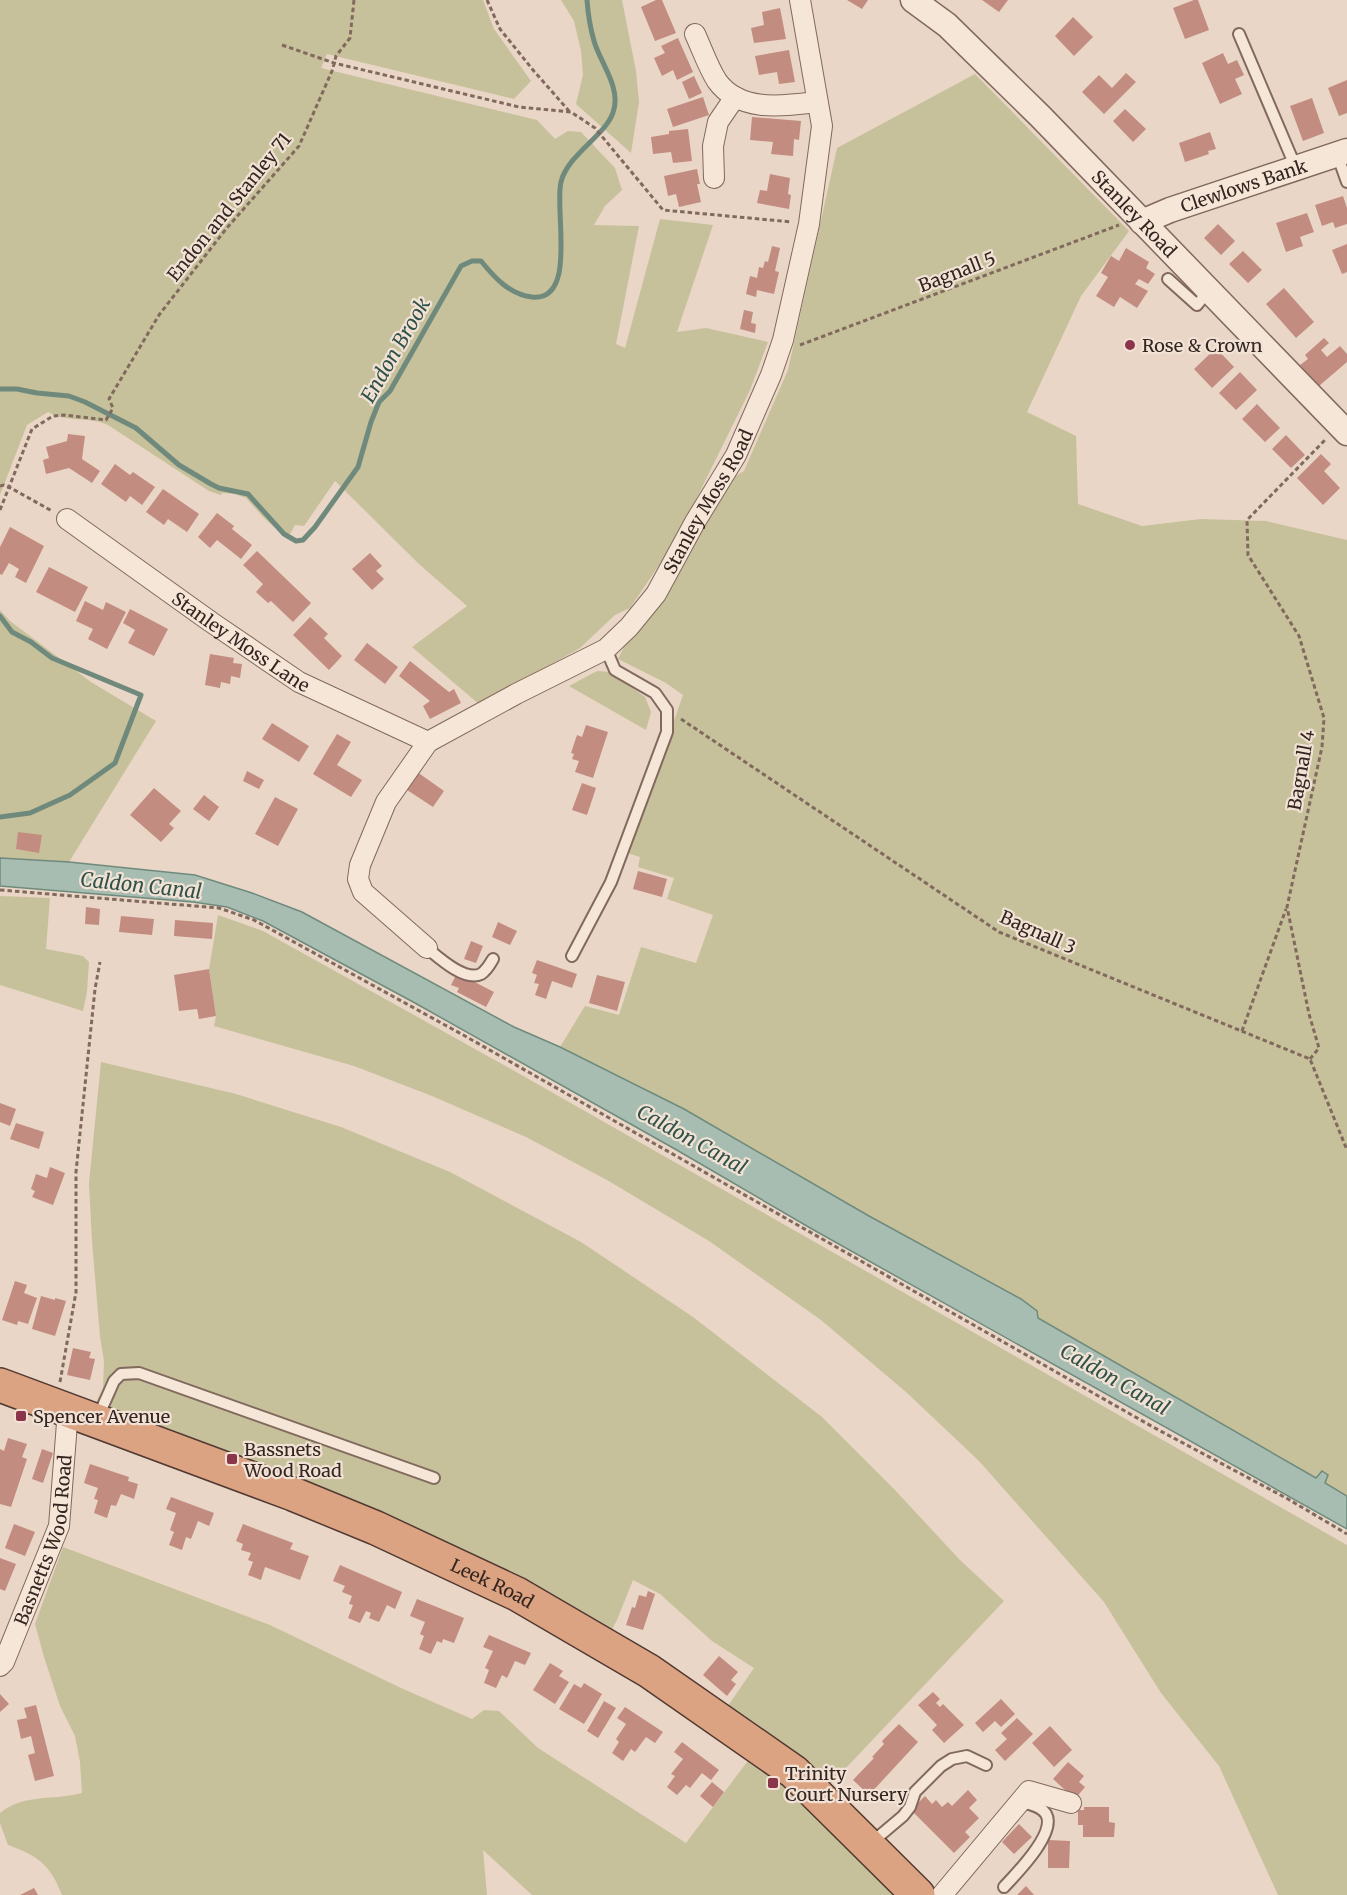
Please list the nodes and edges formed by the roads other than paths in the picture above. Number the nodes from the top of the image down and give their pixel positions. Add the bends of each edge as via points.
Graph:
1 (800, 0) edge
2 (913, 0) edge
3 (695, 34) dead end
4 (1239, 34) dead end
5 (735, 97) junction
6 (817, 102) junction
7 (1342, 153) edge
8 (1296, 168) junction
9 (714, 178) dead end
10 (1347, 182) edge
11 (1142, 222) junction
12 (1168, 279) dead end
13 (1209, 289) junction
14 (1343, 430) edge
15 (67, 519) road end
16 (606, 650) junction
17 (428, 742) junction
18 (427, 948) joint
19 (572, 956) dead end
20 (494, 959) dead end
21 (0, 1385) edge
22 (74, 1411) junction
23 (434, 1478) dead end
24 (0, 1666) edge
25 (986, 1765) dead end
26 (1020, 1802) junction
27 (1071, 1803) dead end
28 (869, 1846) junction
29 (1004, 1887) dead end
30 (918, 1895) edge
31 (942, 1895) edge

1 - 6 street, Stanley Moss Road
2 - 11 street, Stanley Road via 947,25
3 - 5 street via 718,82
4 - 8 lane
5 - 6 street via 758,106
5 - 9 street via 718,122 713,146
6 - 16 street, Stanley Moss Road via 822,126 809,224 783,340 771,375 736,454 656,594
7 - 8 street, Clewlows Bank
7 - 10 lane
8 - 11 street, Clewlows Bank
11 - 13 street, Stanley Road
12 - 13 lane via 1197,305
13 - 14 street, Stanley Road
15 - 17 street, Stanley Moss Lane via 299,681
16 - 17 street, Stanley Moss Road
16 - 19 lane via 615,670 655,693 667,710 667,732 611,882
17 - 18 street, Stanley Moss Road via 386,802 358,879 363,892
18 - 20 lane via 469,975 485,971
21 - 22 highway, Leek Road
22 - 23 lane via 121,1374 139,1373
22 - 24 street, Basnetts Wood Road via 59,1526
22 - 28 highway, Leek Road via 376,1528 517,1594 649,1671 794,1772
25 - 28 lane via 967,1756 941,1766 915,1792 903,1816
26 - 27 street via 1029,1791
26 - 29 lane via 1044,1811 1047,1825 1041,1841
26 - 31 street
28 - 30 highway, Leek Road

